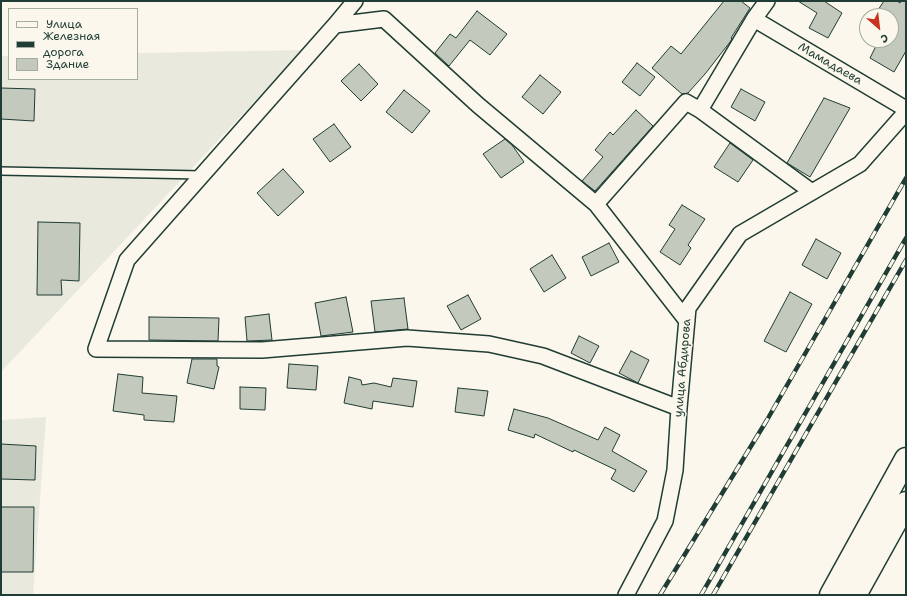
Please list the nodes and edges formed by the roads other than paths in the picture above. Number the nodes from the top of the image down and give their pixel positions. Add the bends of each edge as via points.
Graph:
1 (355, 1) edge
2 (767, 1) edge
3 (754, 19) junction
4 (335, 24) junction
5 (906, 109) edge
6 (700, 110) junction
7 (906, 112) edge
8 (1, 171) edge
9 (202, 175) junction
10 (812, 192) junction
11 (596, 204) junction
12 (687, 321) junction
13 (679, 408) junction
14 (906, 459) edge
15 (906, 503) edge
16 (626, 595) edge
17 (831, 595) edge
18 (854, 595) edge

1 - 4 street
2 - 3 street
3 - 5 street, Мамадаева
3 - 6 street
4 - 9 street
4 - 11 street via 384,19 478,105
6 - 10 street
6 - 11 street via 686,102
7 - 10 street, улица Абдирова via 860,164
8 - 9 lane
9 - 13 street via 127,260 96,349 262,350 407,338 489,344 543,356
10 - 12 street, улица Абдирова via 740,234 688,308
11 - 12 street
12 - 13 street, улица Абдирова
13 - 16 street, улица Абдирова via 675,470 665,521
14 - 17 main road
15 - 18 main road

